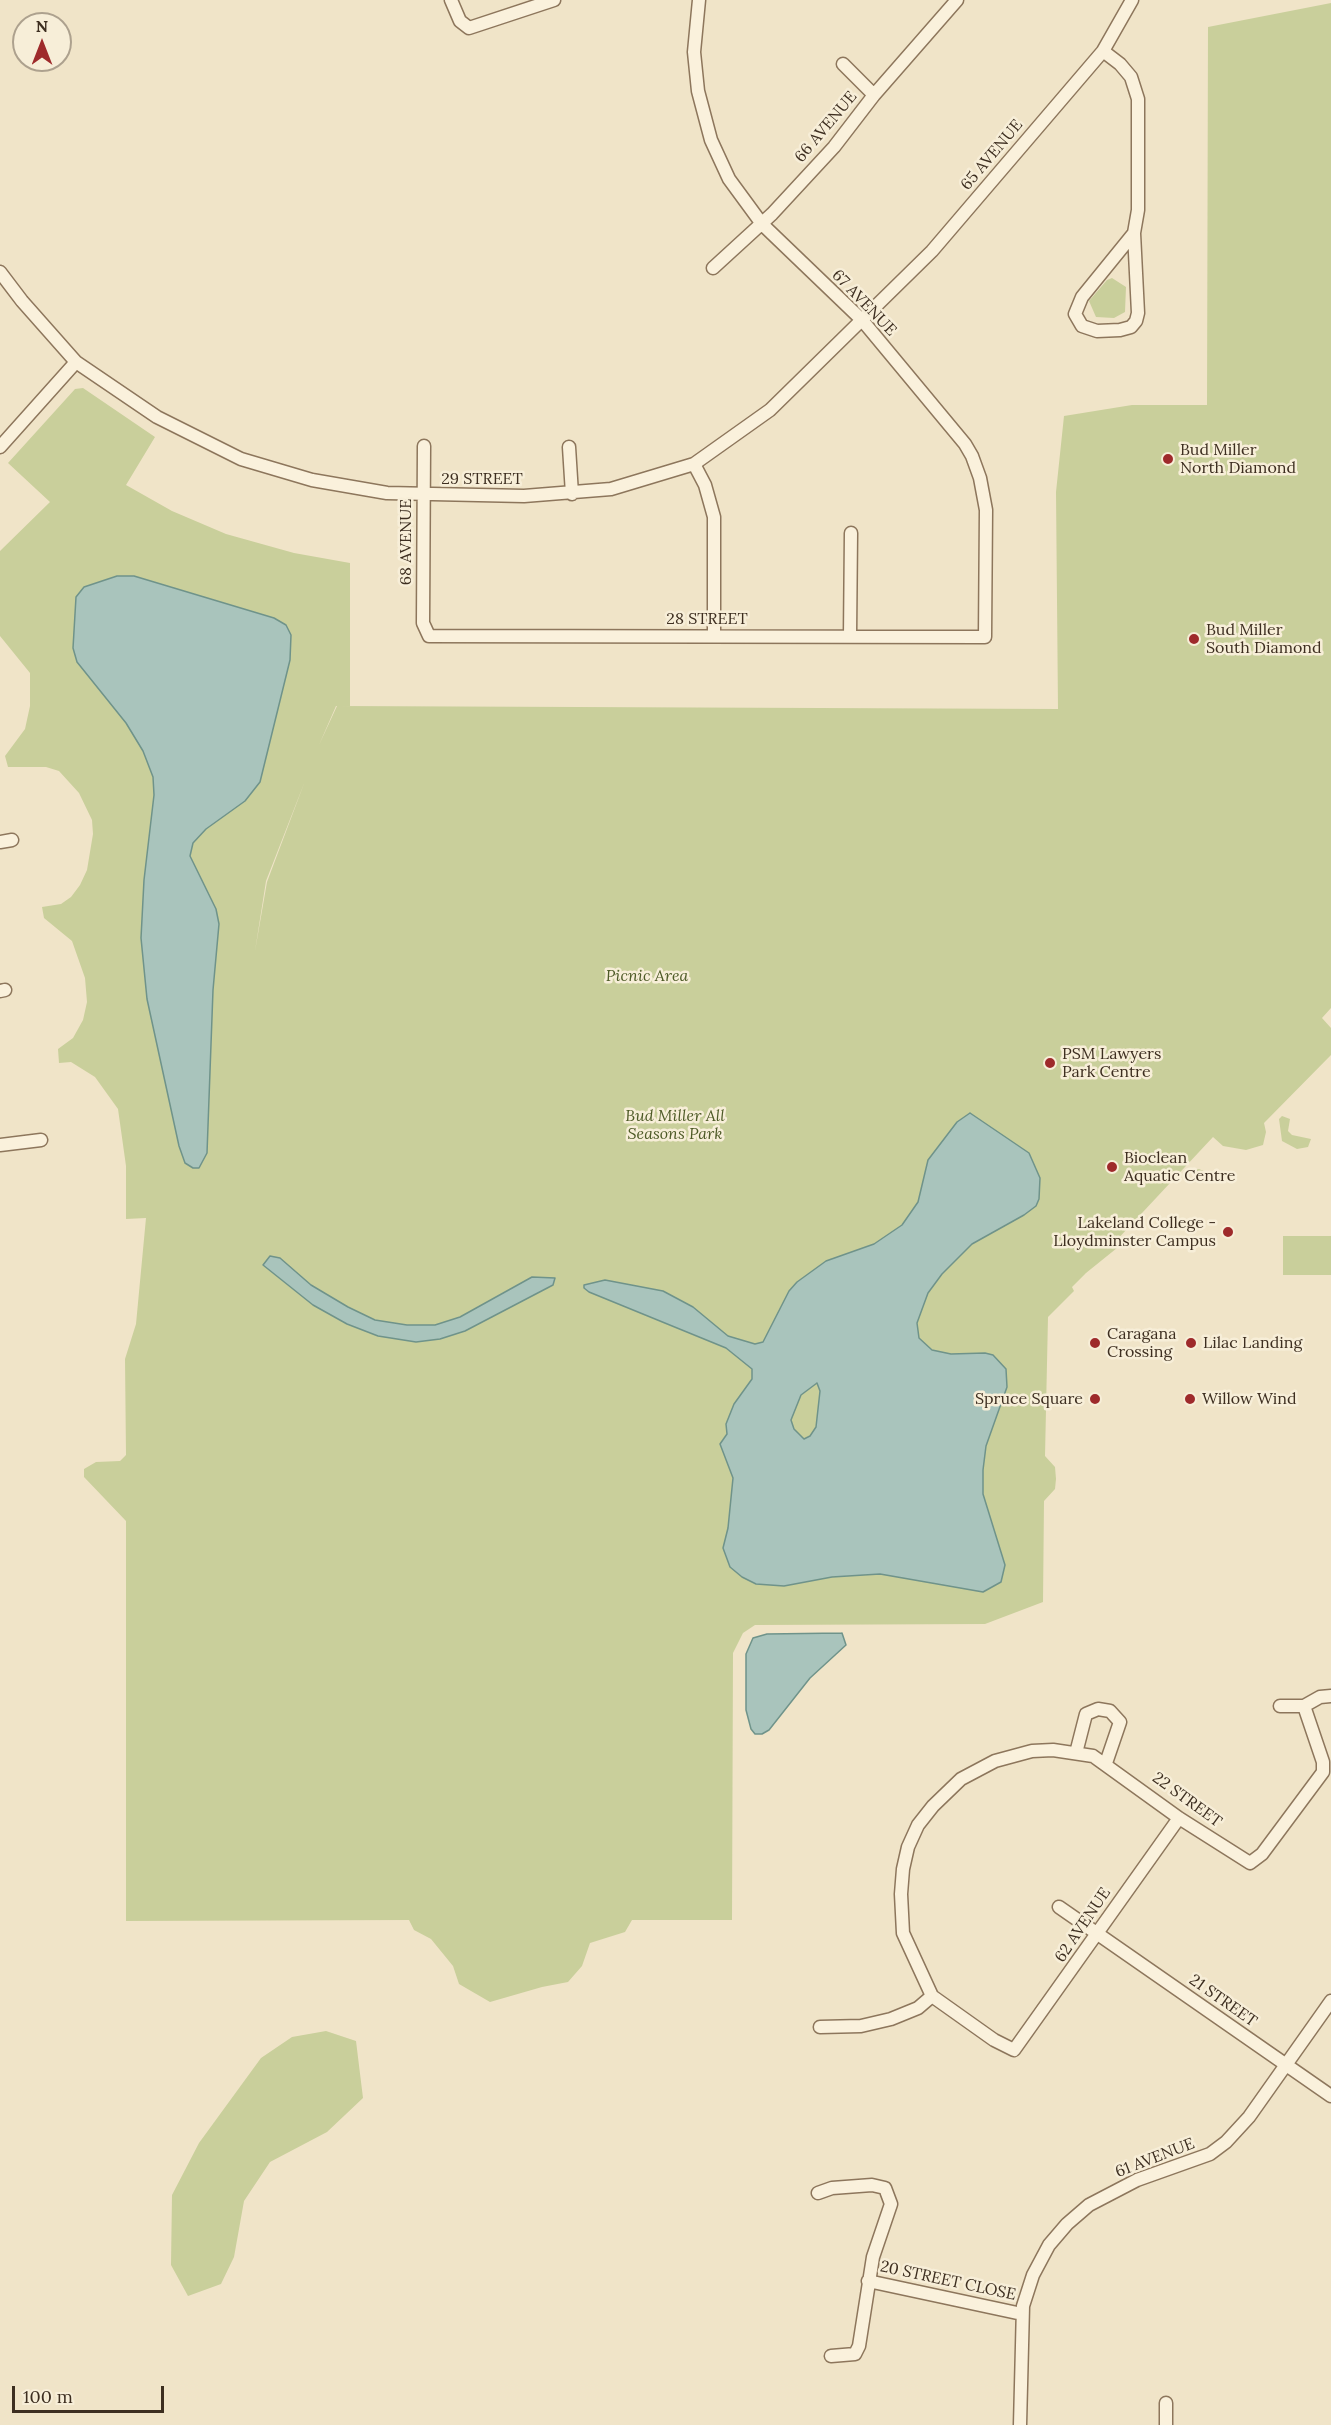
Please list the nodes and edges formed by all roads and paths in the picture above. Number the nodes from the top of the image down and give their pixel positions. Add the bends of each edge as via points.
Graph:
1 (451, 0) edge
2 (554, 0) edge
3 (699, 0) edge
4 (957, 0) edge
5 (1132, 0) edge
6 (1103, 51) junction
7 (843, 64) dead end
8 (874, 95) junction
9 (762, 224) junction
10 (1134, 233) junction
11 (712, 268) dead end
12 (0, 272) edge
13 (862, 320) junction
14 (76, 362) junction
15 (424, 446) dead end
16 (0, 447) edge
17 (569, 447) dead end
18 (694, 464) junction
19 (572, 494) junction
20 (423, 495) junction
21 (851, 533) dead end
22 (429, 636) joint
23 (714, 636) junction
24 (850, 636) junction
25 (985, 637) joint
26 (41, 1140) dead end
27 (0, 1145) edge
28 (1331, 1696) edge
29 (1280, 1706) dead end
30 (1304, 1706) junction
31 (1076, 1752) junction
32 (1106, 1763) junction
33 (1179, 1818) junction
34 (1059, 1907) dead end
35 (1097, 1933) junction
36 (932, 1996) junction
37 (1331, 2001) edge
38 (820, 2027) dead end
39 (1286, 2064) junction
40 (1331, 2096) edge
41 (818, 2193) dead end
42 (868, 2282) junction
43 (1022, 2314) junction
44 (831, 2356) dead end
45 (1166, 2403) dead end
46 (1020, 2425) edge
47 (1166, 2425) edge

1 - 2 street via 460,21 469,27
3 - 9 street, 67 AVENUE via 694,52 703,113 729,179
4 - 8 street, 66 AVENUE
5 - 6 street, 65 AVENUE
6 - 10 street via 1131,77 1138,99 1138,210
6 - 13 street, 65 AVENUE via 932,251
7 - 8 street
8 - 9 street, 66 AVENUE via 834,147
9 - 11 street, 66 AVENUE
9 - 13 street, 67 AVENUE
10 - 10 street via 1082,297 1075,314 1082,326 1097,331 1120,330 1136,321
12 - 14 street, 29 STREET
13 - 18 street, 29 STREET via 770,410
13 - 25 street, 67 AVENUE via 972,456 986,510
14 - 16 street
14 - 20 street, 29 STREET via 157,417 241,459 353,489
15 - 20 street, 68 AVENUE
17 - 19 street
18 - 19 street, 29 STREET via 611,489
18 - 23 street via 705,484 714,517
19 - 20 street, 29 STREET
20 - 22 street, 68 AVENUE via 423,623
21 - 24 street
22 - 23 street, 28 STREET
23 - 24 street, 28 STREET
24 - 25 street, 28 STREET
26 - 27 street
28 - 30 street
29 - 30 street
30 - 33 street, 22 STREET via 1323,1772 1262,1854 1250,1863
31 - 32 street, 22 STREET
31 - 32 street via 1086,1714 1098,1709 1110,1711 1120,1722
31 - 36 street, 22 STREET via 1032,1751 976,1769 950,1789 918,1825 903,1869 901,1915 909,1950
32 - 33 street, 22 STREET
33 - 35 street, 62 AVENUE
34 - 35 street, 21 STREET
35 - 36 street, 62 AVENUE via 1014,2050
35 - 39 street, 21 STREET
36 - 38 street via 918,2008 884,2021
37 - 39 street, 61 AVENUE
39 - 40 street, 21 STREET
39 - 43 street, 61 AVENUE via 1249,2117 1210,2154 1113,2191 1067,2224 1049,2245 1033,2275
41 - 42 street, 20 STREET CLOSE via 872,2185 885,2188 890,2195 890,2213 877,2243
42 - 43 street, 20 STREET CLOSE
42 - 44 street, 20 STREET CLOSE via 859,2346 855,2354
43 - 46 street, 61 AVENUE
45 - 47 street

